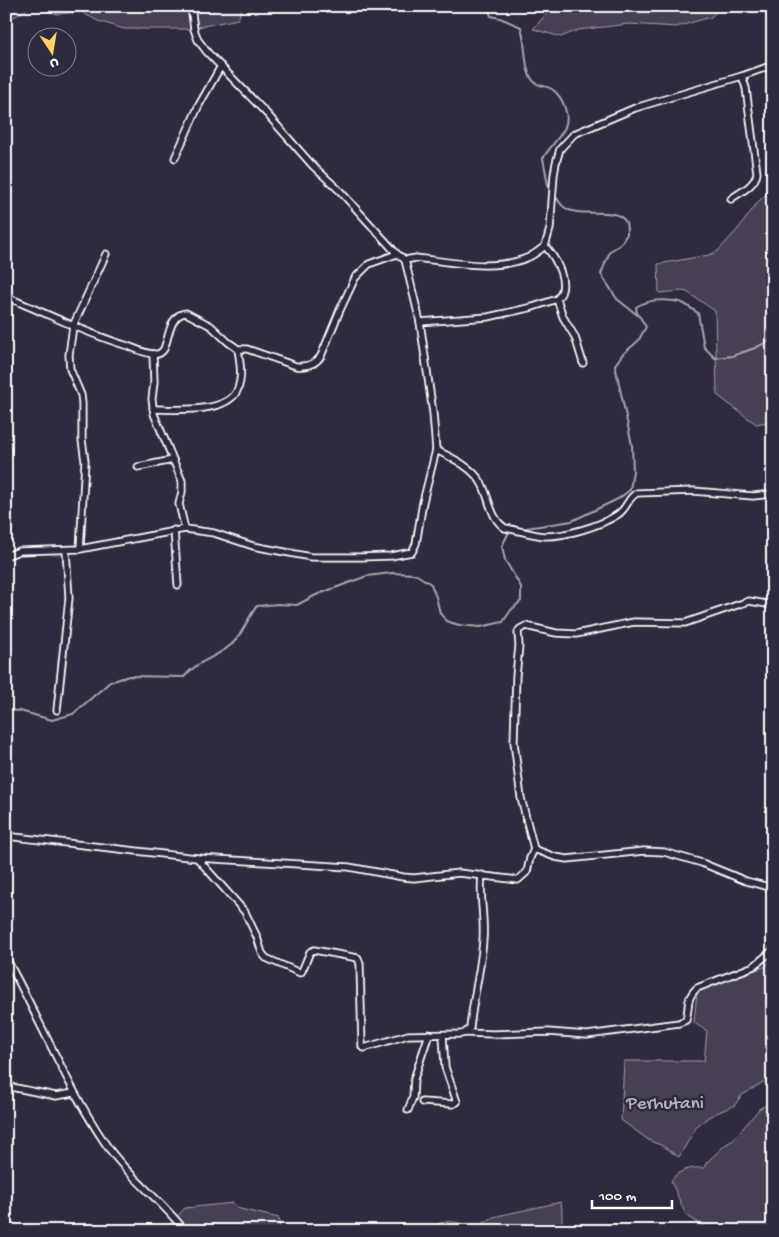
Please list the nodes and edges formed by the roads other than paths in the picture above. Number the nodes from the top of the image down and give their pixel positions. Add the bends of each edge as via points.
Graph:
1 (191, 6) edge
2 (773, 65) edge
3 (221, 66) junction
4 (742, 76) junction
5 (175, 158) dead end
6 (731, 199) dead end
7 (546, 246) junction
8 (106, 254) dead end
9 (396, 254) junction
10 (405, 260) junction
11 (6, 297) edge
12 (557, 299) junction
13 (420, 322) junction
14 (73, 326) junction
15 (238, 349) junction
16 (154, 354) junction
17 (583, 363) dead end
18 (153, 408) junction
19 (436, 450) junction
20 (173, 460) junction
21 (138, 467) dead end
22 (773, 494) edge
23 (185, 529) junction
24 (174, 530) junction
25 (80, 549) junction
26 (66, 550) junction
27 (6, 556) edge
28 (178, 585) dead end
29 (773, 605) edge
30 (57, 710) dead end
31 (6, 836) edge
32 (534, 849) junction
33 (197, 858) junction
34 (482, 874) junction
35 (773, 888) edge
36 (773, 950) edge
37 (6, 958) edge
38 (465, 1033) junction
39 (429, 1034) junction
40 (443, 1035) junction
41 (6, 1086) edge
42 (74, 1093) junction
43 (422, 1102) dead end
44 (408, 1110) dead end
45 (185, 1231) edge

1 - 3 street via 198,40
2 - 4 street
3 - 5 street
3 - 9 street
4 - 6 street via 757,173 752,184
4 - 7 street via 634,108 574,134 560,149
7 - 10 street via 527,258 496,264
7 - 12 street via 561,275 562,290
8 - 14 street
9 - 10 street
9 - 15 street via 369,264 355,278 316,362 309,366 296,366 247,349
10 - 13 street
11 - 14 street
12 - 13 street via 488,317
12 - 17 street
13 - 19 street
14 - 16 street
14 - 25 street via 70,369 82,403 85,461
15 - 16 street via 211,326 186,313 174,319 164,349
15 - 18 street via 240,380 231,398 216,406
16 - 18 street
18 - 20 street
19 - 22 street via 476,475 495,519 505,528 546,536 572,532 610,519 626,507 634,494 643,492
19 - 23 street via 412,552 352,558 311,556
20 - 21 street
20 - 23 street via 183,486 179,504
23 - 24 street
24 - 25 street
24 - 28 street
25 - 26 street
26 - 27 street via 19,551
26 - 30 street via 69,598
29 - 32 street via 749,601 685,623 634,622 576,634 526,626 520,629 514,752
31 - 33 street
32 - 34 street via 522,878 512,880
32 - 35 street via 567,859 664,852
33 - 34 street via 342,866 414,878
33 - 39 street via 246,912 266,958 300,973 314,950 358,958 362,1047 368,1049 408,1035
34 - 38 street via 483,939 470,1028
36 - 38 street via 754,966 697,988 691,993 686,1020 679,1023 587,1035
37 - 42 street
38 - 40 street
39 - 40 street
39 - 44 street
40 - 43 street via 445,1067 457,1102
41 - 42 street via 56,1096
42 - 45 street via 115,1158

